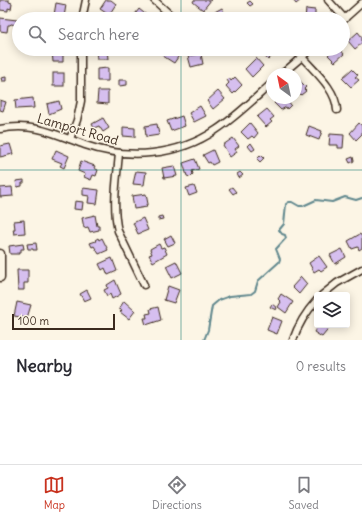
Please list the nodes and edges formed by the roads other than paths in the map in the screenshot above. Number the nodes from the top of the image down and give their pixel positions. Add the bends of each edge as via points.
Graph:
1 (86, 0) edge
2 (154, 0) edge
3 (328, 0) edge
4 (362, 4) edge
5 (83, 12) edge
6 (167, 12) edge
7 (338, 12) edge
8 (350, 14) edge
9 (81, 56) edge
10 (302, 57) joint
11 (289, 68) edge
12 (266, 88) edge
13 (338, 110) dead end
14 (0, 129) edge
15 (70, 139) junction
16 (119, 153) junction
17 (0, 254) edge
18 (362, 269) edge
19 (0, 278) edge
20 (144, 285) dead end
21 (326, 292) edge
22 (314, 304) edge
23 (293, 340) edge

1 - 5 street
2 - 6 street
3 - 7 street
4 - 8 street
9 - 15 street via 81,101
10 - 11 street
10 - 13 street via 331,91
12 - 16 street, Lamport Road via 230,120 202,138 158,153
14 - 15 street, Lamport Road via 16,126 34,127
15 - 16 street, Lamport Road
16 - 20 street via 114,207 116,222
17 - 19 street
18 - 21 street
22 - 23 street via 298,327

